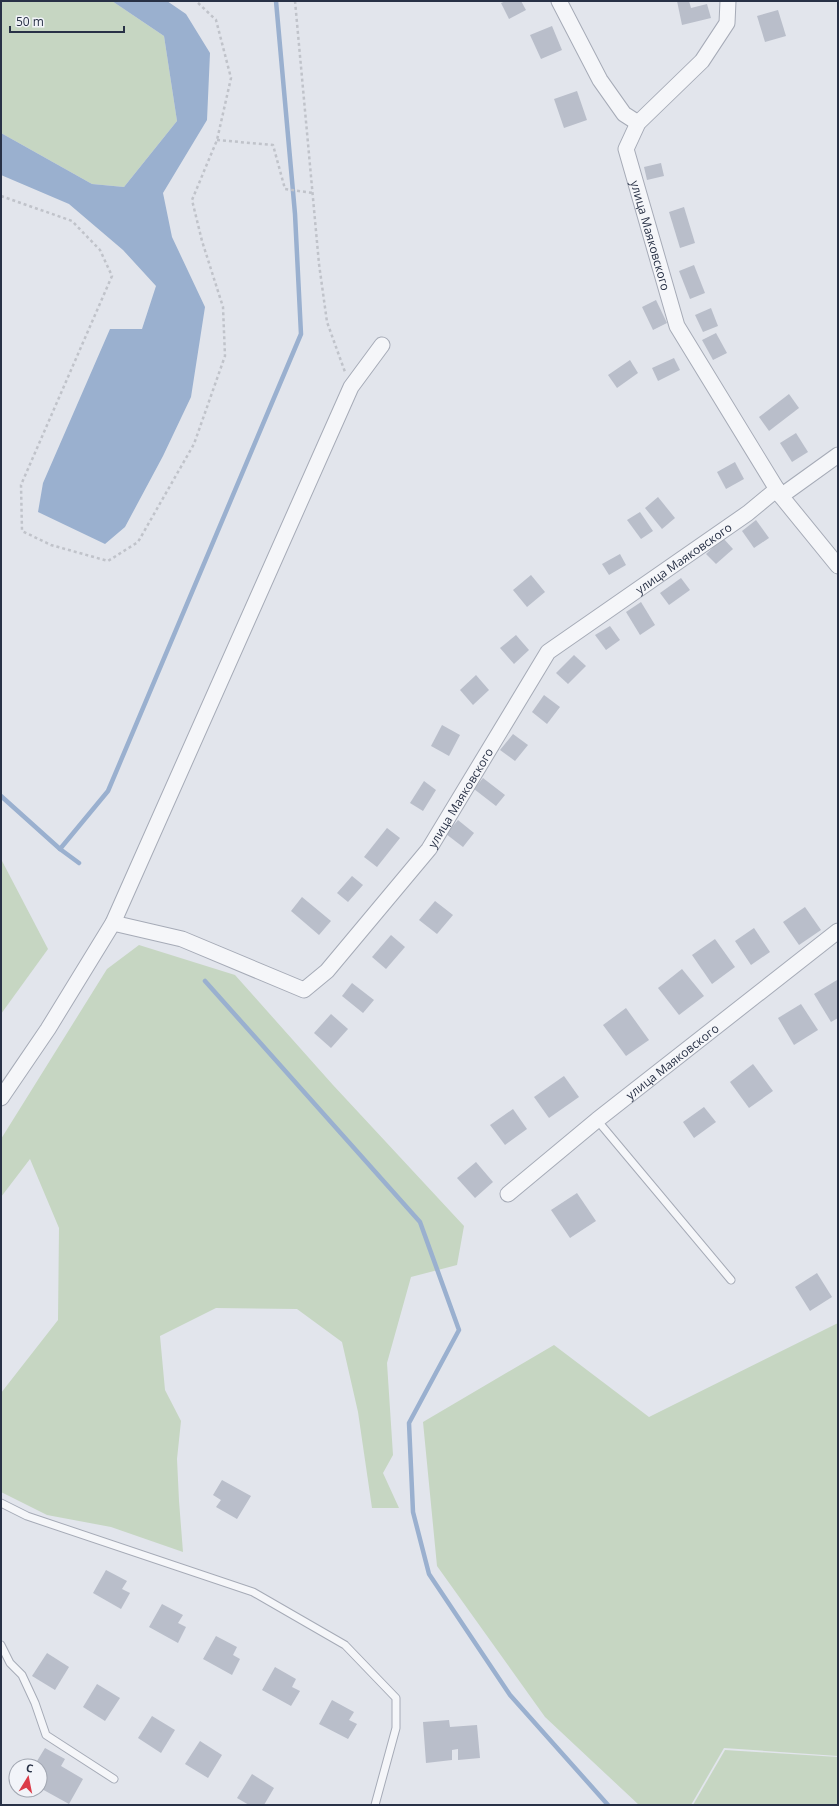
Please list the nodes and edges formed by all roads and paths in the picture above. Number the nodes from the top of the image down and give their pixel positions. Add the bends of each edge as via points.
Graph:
1 (196, 1) edge
2 (295, 1) edge
3 (559, 1) edge
4 (728, 1) edge
5 (638, 123) junction
6 (217, 140) junction
7 (313, 194) junction
8 (1, 196) edge
9 (382, 345) dead end
10 (350, 387) junction
11 (838, 455) edge
12 (779, 492) junction
13 (838, 566) edge
14 (113, 923) junction
15 (838, 931) edge
16 (1, 1098) edge
17 (597, 1120) junction
18 (508, 1194) dead end
19 (731, 1280) dead end
20 (1, 1502) edge
21 (1, 1644) edge
22 (114, 1779) dead end
23 (375, 1805) edge

1 - 6 path via 216,20 231,78
2 - 7 path
3 - 5 street via 600,80 624,114
4 - 5 street, улица Маяковского via 727,23 702,61
5 - 12 street, улица Маяковского via 626,149 677,326
6 - 7 path via 273,145 285,189
6 - 8 path via 192,200 223,307 225,356 191,450 138,542 108,561 51,545 22,531 21,485 112,276 100,250 72,221
7 - 10 path via 327,322
9 - 10 street
10 - 14 street
11 - 12 street, улица Маяковского
12 - 13 street, улица Маяковского
12 - 14 street, улица Маяковского via 548,652 429,849 327,971 304,990 182,939
14 - 16 street via 48,1029
15 - 17 street, улица Маяковского
17 - 18 street, улица Маяковского
17 - 19 lane
20 - 23 lane via 27,1516 252,1592 345,1645 396,1698 396,1728
21 - 22 lane via 10,1664 22,1675 36,1703 46,1735

